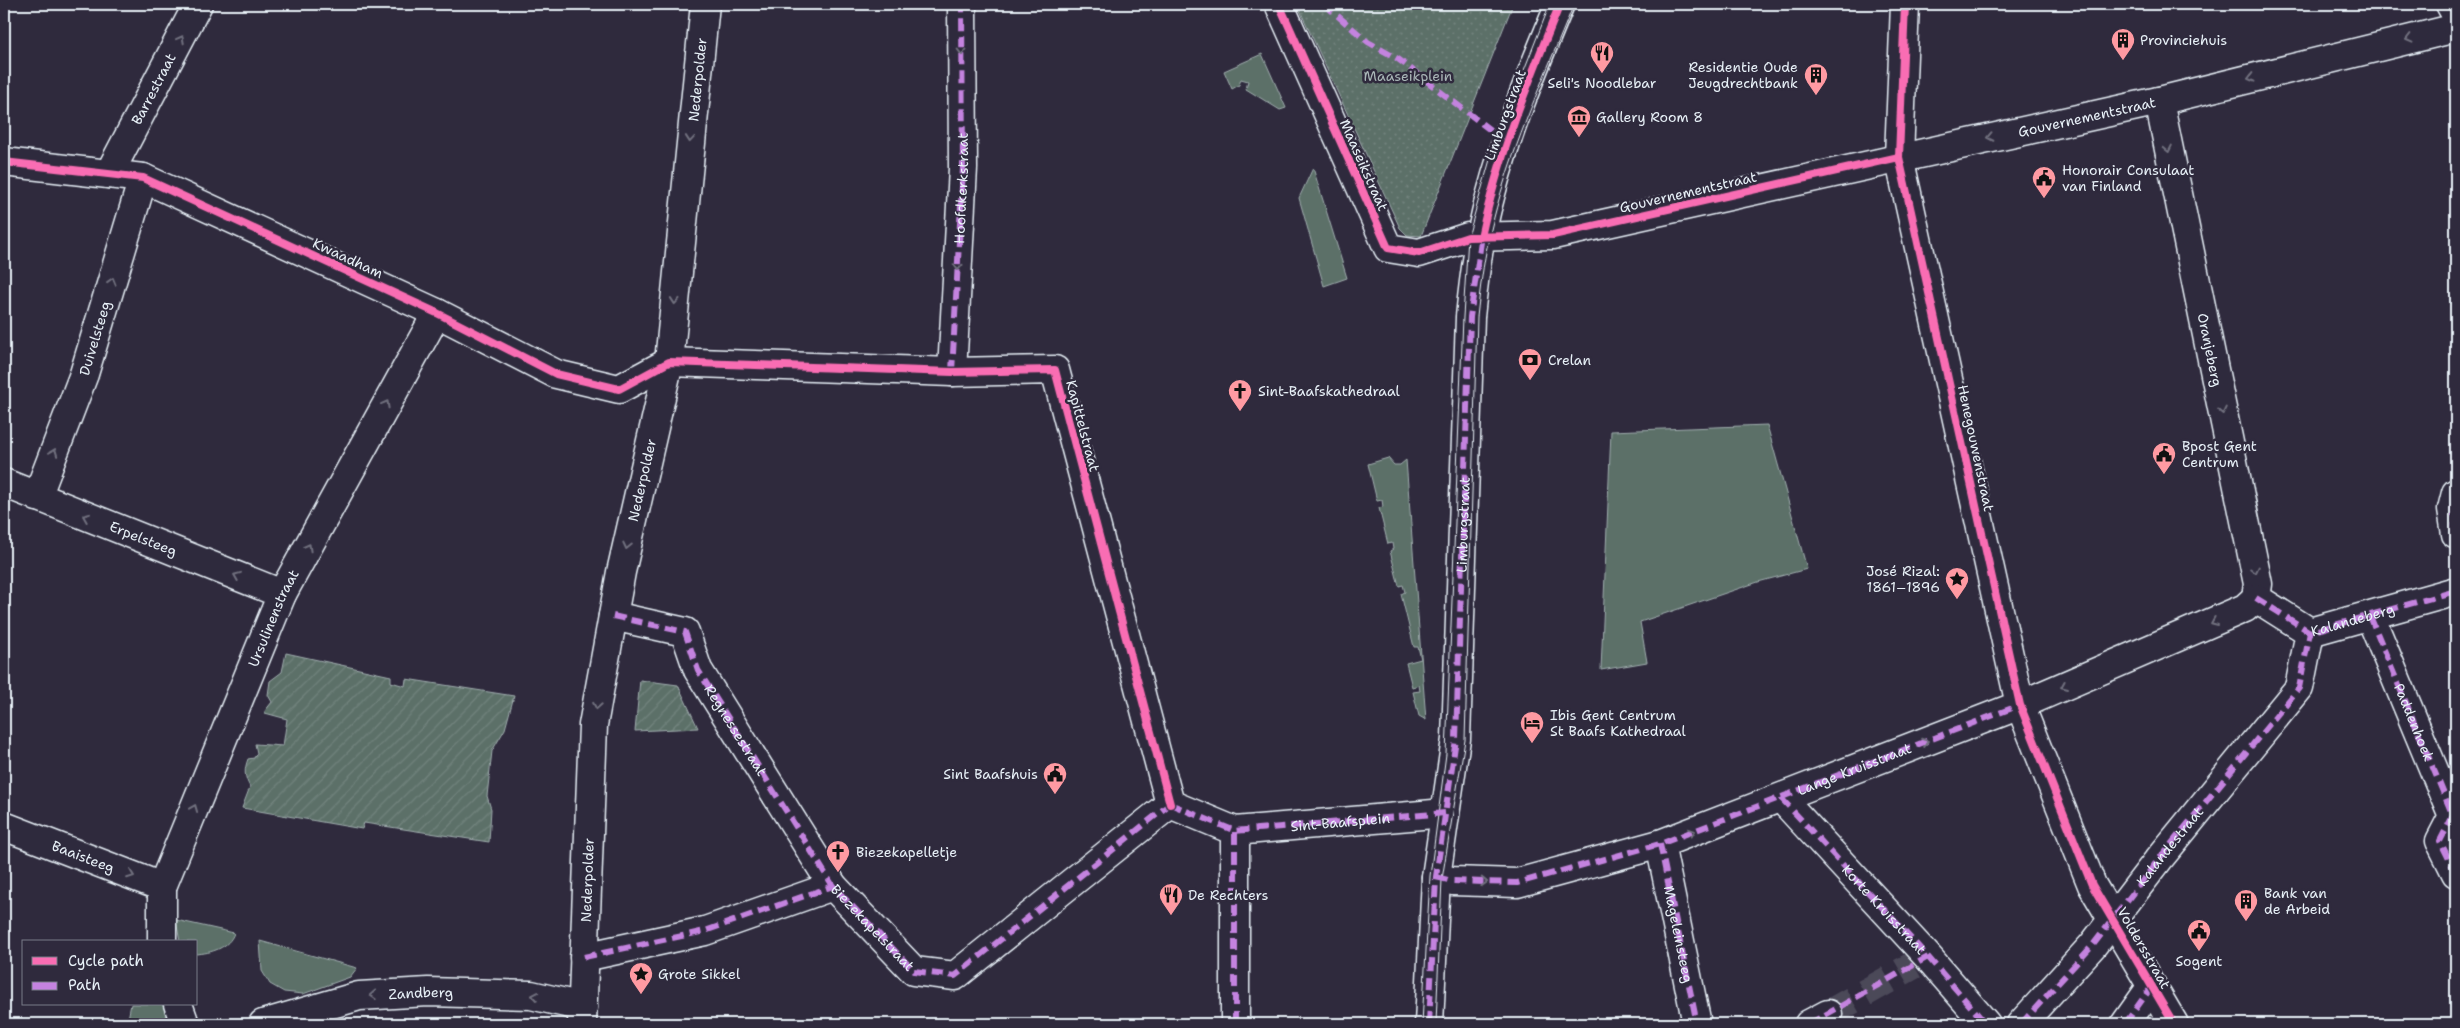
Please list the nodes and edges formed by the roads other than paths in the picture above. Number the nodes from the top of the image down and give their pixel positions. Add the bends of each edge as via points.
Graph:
1 (198, 4) edge
2 (705, 4) edge
3 (962, 4) edge
4 (1279, 4) edge
5 (1560, 4) edge
6 (1905, 4) edge
7 (2450, 4) edge
8 (2456, 14) edge
9 (2456, 28) edge
10 (2159, 101) junction
11 (1899, 158) junction
12 (4, 162) edge
13 (109, 174) junction
14 (143, 178) junction
15 (1481, 237) junction
16 (437, 313) junction
17 (669, 362) junction
18 (952, 372) junction
19 (4, 483) edge
20 (37, 497) junction
21 (2454, 499) edge
22 (2456, 534) edge
23 (2456, 591) edge
24 (282, 594) junction
25 (2256, 598) junction
26 (613, 616) junction
27 (2370, 616) junction
28 (2310, 632) junction
29 (2020, 705) junction
30 (1782, 798) junction
31 (1170, 804) junction
32 (1445, 813) junction
33 (4, 826) edge
34 (1235, 831) junction
35 (1660, 844) junction
36 (2456, 872) edge
37 (1436, 878) junction
38 (2092, 885) joint
39 (833, 886) junction
40 (162, 887) junction
41 (2114, 919) junction
42 (162, 940) edge
43 (584, 957) junction
44 (2152, 986) junction
45 (179, 1006) edge
46 (582, 1015) edge
47 (185, 1024) edge
48 (263, 1024) edge
49 (1234, 1024) edge
50 (1429, 1024) edge
51 (1697, 1024) edge
52 (1986, 1024) edge
53 (2021, 1024) edge
54 (2125, 1024) edge
55 (2174, 1024) edge

13 -> 1 street, Barrestraat
2 -> 17 street, Nederpolder
3 -> 18 street, Hoofdkerkstraat via 963,168
4 - 15 street, Maaseikstraat via 1388,248 1419,253 1468,237
5 - 15 street, Limburgstraat via 1502,158
6 - 11 street, Henegouwenstraat
7 - 8 street
9 -> 10 street, Gouvernementstraat
10 -> 11 street, Gouvernementstraat
10 -> 25 street, Oranjeberg via 2258,584
11 - 15 street, Gouvernementstraat via 1554,235
11 - 29 street, Henegouwenstraat
12 - 13 street, Kwaadham
13 - 14 street, Kwaadham
14 - 16 street, Kwaadham
20 -> 14 street, Duivelsteeg via 84,374
15 - 32 street, Limburgstraat via 1470,317 1456,739
16 - 17 street, Kwaadham via 556,374 619,389
24 -> 16 street, Ursulinenstraat
17 - 18 street, Kapittelstraat
17 -> 26 street, Nederpolder
18 - 31 street, Kapittelstraat via 1055,370
19 - 20 street, Erpelsteeg
24 -> 20 street, Erpelsteeg
21 - 22 street
23 - 27 street, Kalandeberg
40 -> 24 street, Ursulinenstraat
25 - 28 street, Kalandeberg
25 -> 29 street, Lange Kruisstraat via 2245,608
26 - 39 street, Regnessestraat via 685,632 698,670
26 -> 43 street, Nederpolder via 593,725
27 - 28 street, Kalandeberg
27 - 36 street, Paddenhoek via 2453,816 2440,841
28 - 41 street, Kalandestraat via 2299,688
30 -> 29 street, Lange Kruisstraat
29 - 38 street, Henegouwenstraat
35 -> 30 street, Lange Kruisstraat
30 - 52 street, Korte Kruisstraat via 1921,961
31 - 34 street, Sint-Baafsplein
31 - 39 street, Biezekapelstraat via 955,976 914,971
32 - 34 street, Sint-Baafsplein
32 - 37 street, Limburgstraat
33 -> 40 street, Baaisteeg
34 - 49 street
37 -> 35 street, Lange Kruisstraat via 1517,883
35 - 51 street, Mageleinsteeg
37 - 50 street
38 - 41 street, Voldersstraat
39 - 43 street, Biezekapelstraat via 705,931
40 - 42 street, Ursulinenstraat
41 - 44 street, Voldersstraat
41 - 53 street, Kalandestraat
43 - 46 street, Nederpolder
44 - 54 street
44 - 55 street, Voldersstraat
45 - 47 street
46 -> 48 street, Zandberg via 530,995 418,992 359,996

